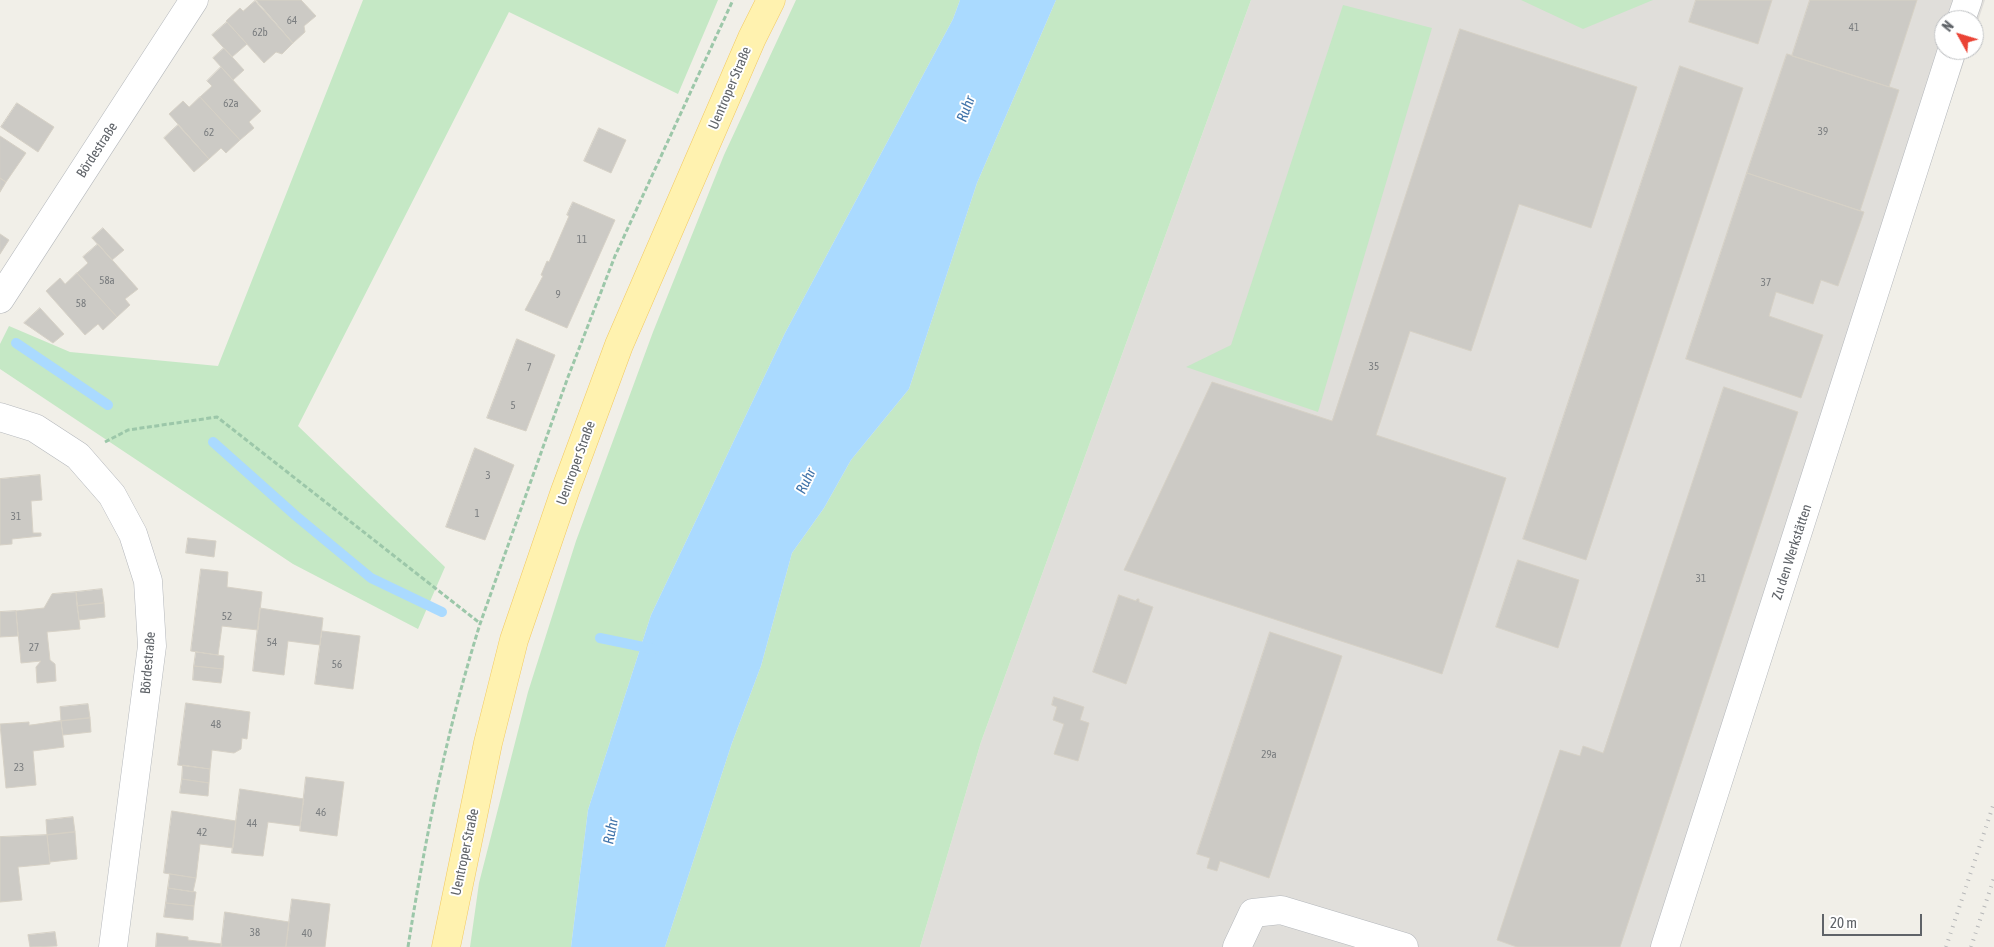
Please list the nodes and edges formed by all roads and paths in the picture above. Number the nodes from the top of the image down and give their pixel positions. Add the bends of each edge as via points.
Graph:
1 (194, 0) edge
2 (771, 0) edge
3 (1949, 60) edge
4 (0, 299) edge
5 (0, 417) edge
6 (78, 456) junction
7 (514, 640) junction
8 (113, 947) edge
9 (446, 947) edge
10 (1237, 947) edge
11 (1404, 947) edge
12 (1665, 947) edge

1 - 4 street, Bördestraße
2 - 7 main road, Uentroper Straße via 619,346
3 - 12 street, Zu den Werkstätten
5 - 6 street, Bördestraße via 35,428
6 - 7 path via 128,430 217,418 480,624
6 - 8 street, Bördestraße via 112,495 133,534 148,581 152,646
7 - 9 main road, Uentroper Straße via 488,743
10 - 11 street via 1253,913 1281,910

